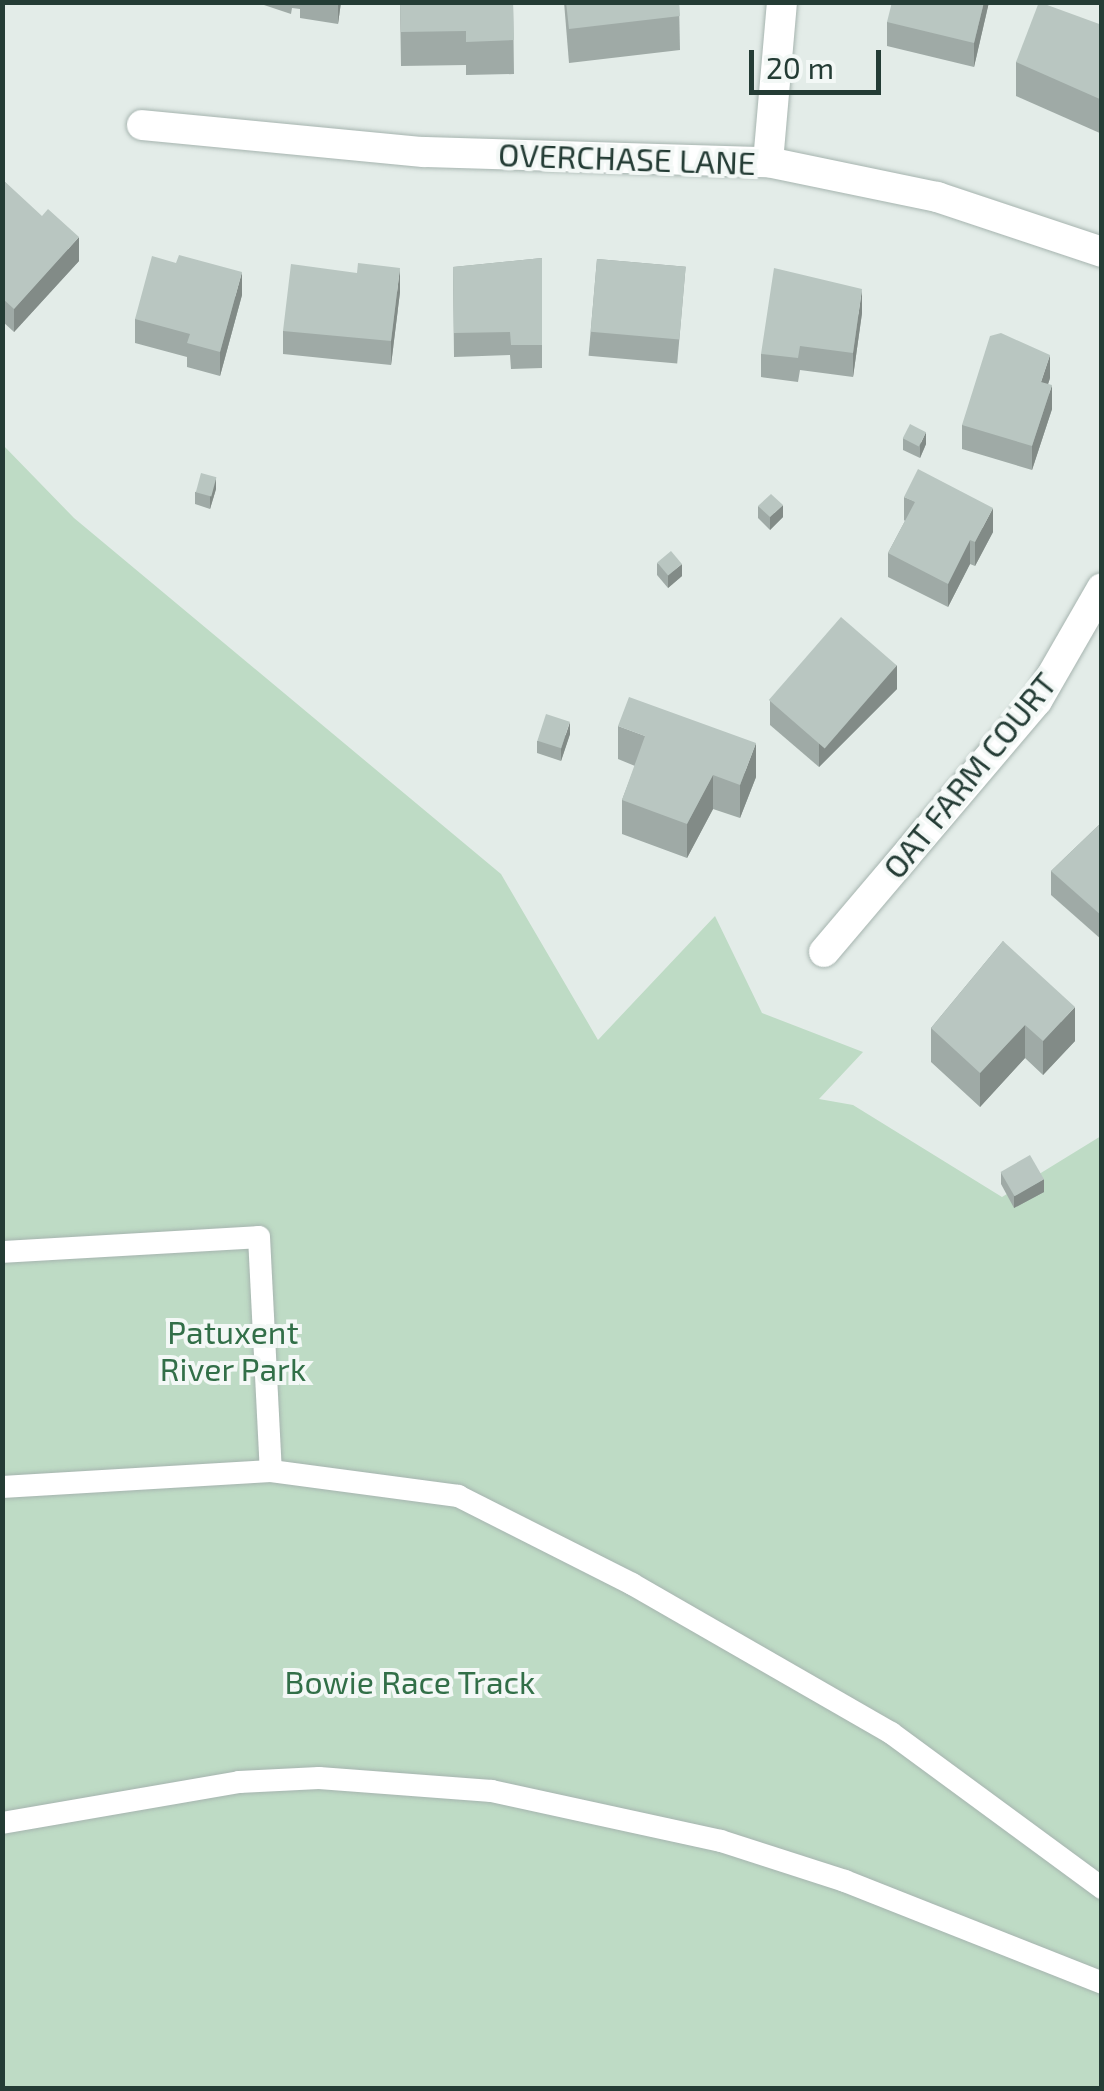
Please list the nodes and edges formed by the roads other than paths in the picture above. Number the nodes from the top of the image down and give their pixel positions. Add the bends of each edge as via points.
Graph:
1 (782, 2) edge
2 (142, 125) dead end
3 (768, 162) junction
4 (1102, 252) edge
5 (1102, 588) edge
6 (824, 952) dead end
7 (2, 1252) edge
8 (271, 1471) junction
9 (2, 1488) edge
10 (2, 1823) edge
11 (1102, 1888) edge
12 (1102, 1984) edge

1 - 3 street
2 - 3 street, OVERCHASE LANE via 424,152
3 - 4 street, OVERCHASE LANE via 938,197
5 - 6 street, OAT FARM COURT via 1036,701
7 - 8 lane via 259,1237
8 - 9 lane
8 - 11 lane via 458,1496 632,1584 892,1733
10 - 12 lane via 239,1782 319,1778 492,1792 721,1841 845,1881

